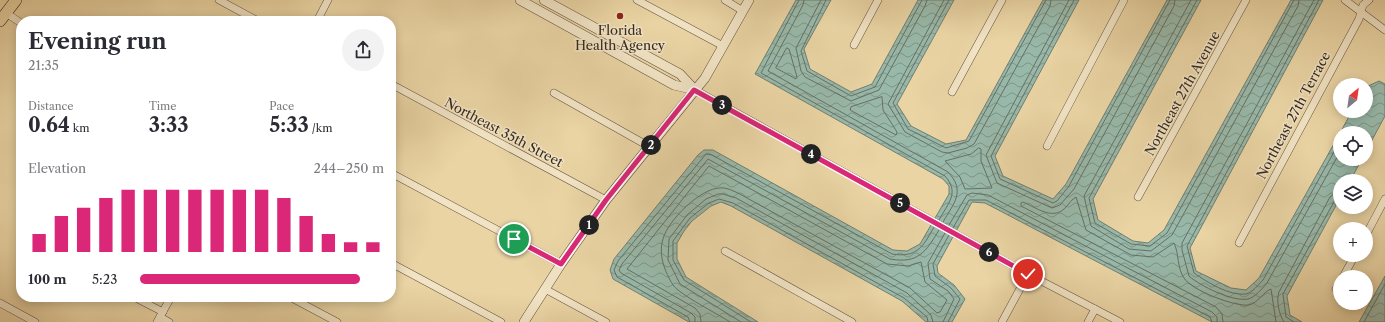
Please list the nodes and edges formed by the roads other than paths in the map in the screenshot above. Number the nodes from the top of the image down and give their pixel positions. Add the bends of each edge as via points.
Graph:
1 (16, 0) edge
2 (219, 0) edge
3 (328, 0) edge
4 (520, 0) edge
5 (544, 0) edge
6 (637, 0) edge
7 (725, 0) edge
8 (749, 0) edge
9 (878, 0) edge
10 (1002, 0) edge
11 (1124, 0) edge
12 (1246, 0) edge
13 (1345, 0) edge
14 (1369, 0) edge
15 (743, 10) junction
16 (1360, 12) junction
17 (249, 16) edge
18 (320, 16) edge
19 (3, 17) edge
20 (16, 21) edge
21 (1385, 30) edge
22 (854, 45) dead end
23 (723, 46) junction
24 (636, 50) junction
25 (630, 60) junction
26 (396, 87) edge
27 (694, 90) junction
28 (952, 92) dead end
29 (554, 93) dead end
30 (1047, 146) dead end
31 (650, 147) junction
32 (396, 176) edge
33 (1138, 196) dead end
34 (606, 200) junction
35 (1385, 200) edge
36 (1373, 222) edge
37 (1238, 243) dead end
38 (725, 251) dead end
39 (561, 264) junction
40 (396, 266) edge
41 (1028, 274) junction
42 (545, 289) junction
43 (140, 302) edge
44 (168, 302) edge
45 (299, 302) edge
46 (0, 303) edge
47 (1095, 309) junction
48 (160, 317) edge
49 (35, 322) edge
50 (169, 322) edge
51 (337, 322) edge
52 (501, 322) edge
53 (524, 322) edge
54 (606, 322) edge
55 (852, 322) edge
56 (1002, 322) edge
57 (1088, 322) edge
58 (1120, 322) edge

1 - 19 main road
2 - 17 street
3 - 18 street
4 - 25 street
5 - 24 street
6 - 23 street
7 - 15 street
8 - 15 street
9 - 22 street
10 - 28 street
11 - 30 street
12 - 33 street, Northeast 27th Avenue
13 - 16 street
14 - 16 street, Northeast 27th Terrace
15 - 23 street
16 - 21 street
16 - 37 street, Northeast 27th Terrace
19 - 20 street
23 - 27 street via 705,78
24 - 25 street
24 - 27 street via 680,74
25 - 27 street via 674,85
26 - 34 street, Northeast 35th Street
27 - 31 street
27 - 41 street
29 - 31 street
31 - 34 street
32 - 39 street
34 - 39 street
35 - 36 street
38 - 55 street
39 - 42 street
40 - 52 street
41 - 47 street
41 - 56 street
42 - 53 street
42 - 54 street
43 - 48 street
44 - 48 street
45 - 51 street
46 - 49 street
47 - 57 street
47 - 58 street
48 - 50 street

